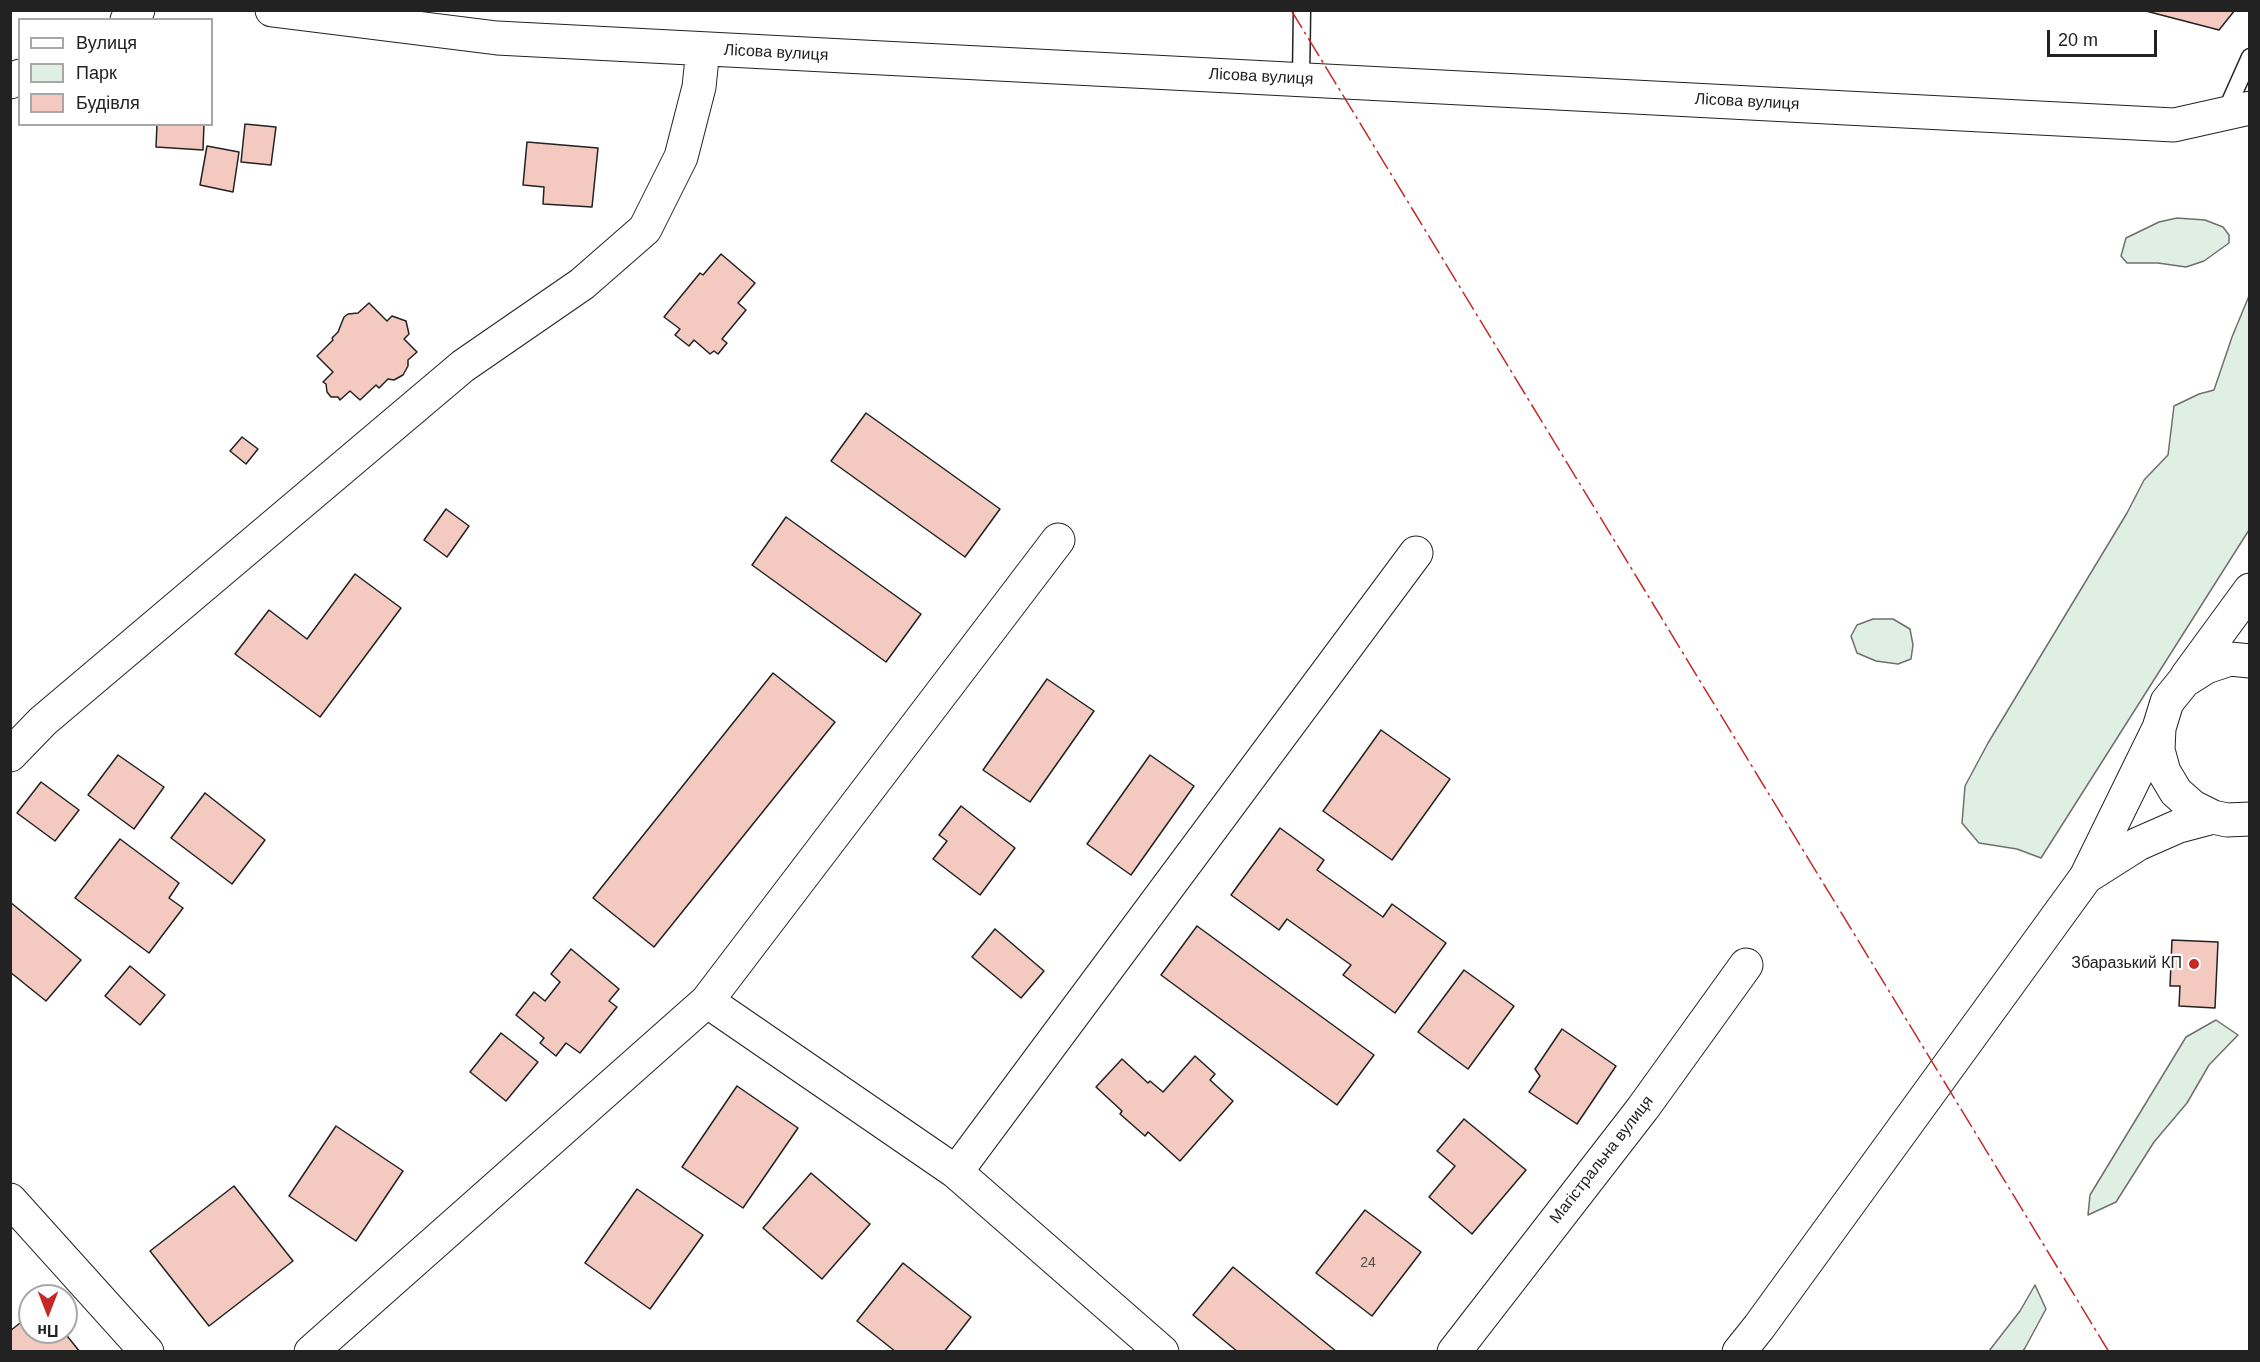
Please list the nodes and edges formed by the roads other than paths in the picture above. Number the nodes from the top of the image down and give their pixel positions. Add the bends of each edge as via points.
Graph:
1 (272, 10) edge
2 (1302, 10) edge
3 (363, 16) edge
4 (703, 49) junction
5 (2250, 57) edge
6 (1301, 79) junction
7 (2237, 111) edge
8 (1058, 540) dead end
9 (1416, 553) dead end
10 (2250, 590) edge
11 (2250, 661) edge
12 (2184, 681) junction
13 (2159, 728) junction
14 (10, 755) edge
15 (2214, 817) junction
16 (2250, 819) edge
17 (2086, 877) junction
18 (1746, 965) dead end
19 (707, 1001) junction
20 (956, 1172) junction
21 (10, 1200) edge
22 (147, 1352) edge
23 (311, 1352) edge
24 (1162, 1352) edge
25 (1454, 1352) edge
26 (1739, 1352) edge

1 - 3 main road, Лісова вулиця
2 - 6 lane
3 - 4 main road, Лісова вулиця via 497,38
4 - 6 main road, Лісова вулиця
4 - 14 main road via 699,87 681,157 645,229 582,284 463,366 43,721
5 - 7 lane
6 - 7 main road, Лісова вулиця via 2174,125
8 - 19 main road
9 - 20 main road
10 - 12 main road
11 - 12 main road via 2230,659 2206,667
12 - 13 main road via 2167,702
13 - 15 main road via 2158,750 2164,772 2176,792 2193,807
13 - 17 main road
15 - 16 main road
15 - 17 main road via 2179,826 2138,844
17 - 26 main road
18 - 25 main road, Магістральна вулиця via 1643,1108
19 - 20 main road
19 - 23 main road
20 - 24 main road
21 - 22 main road

